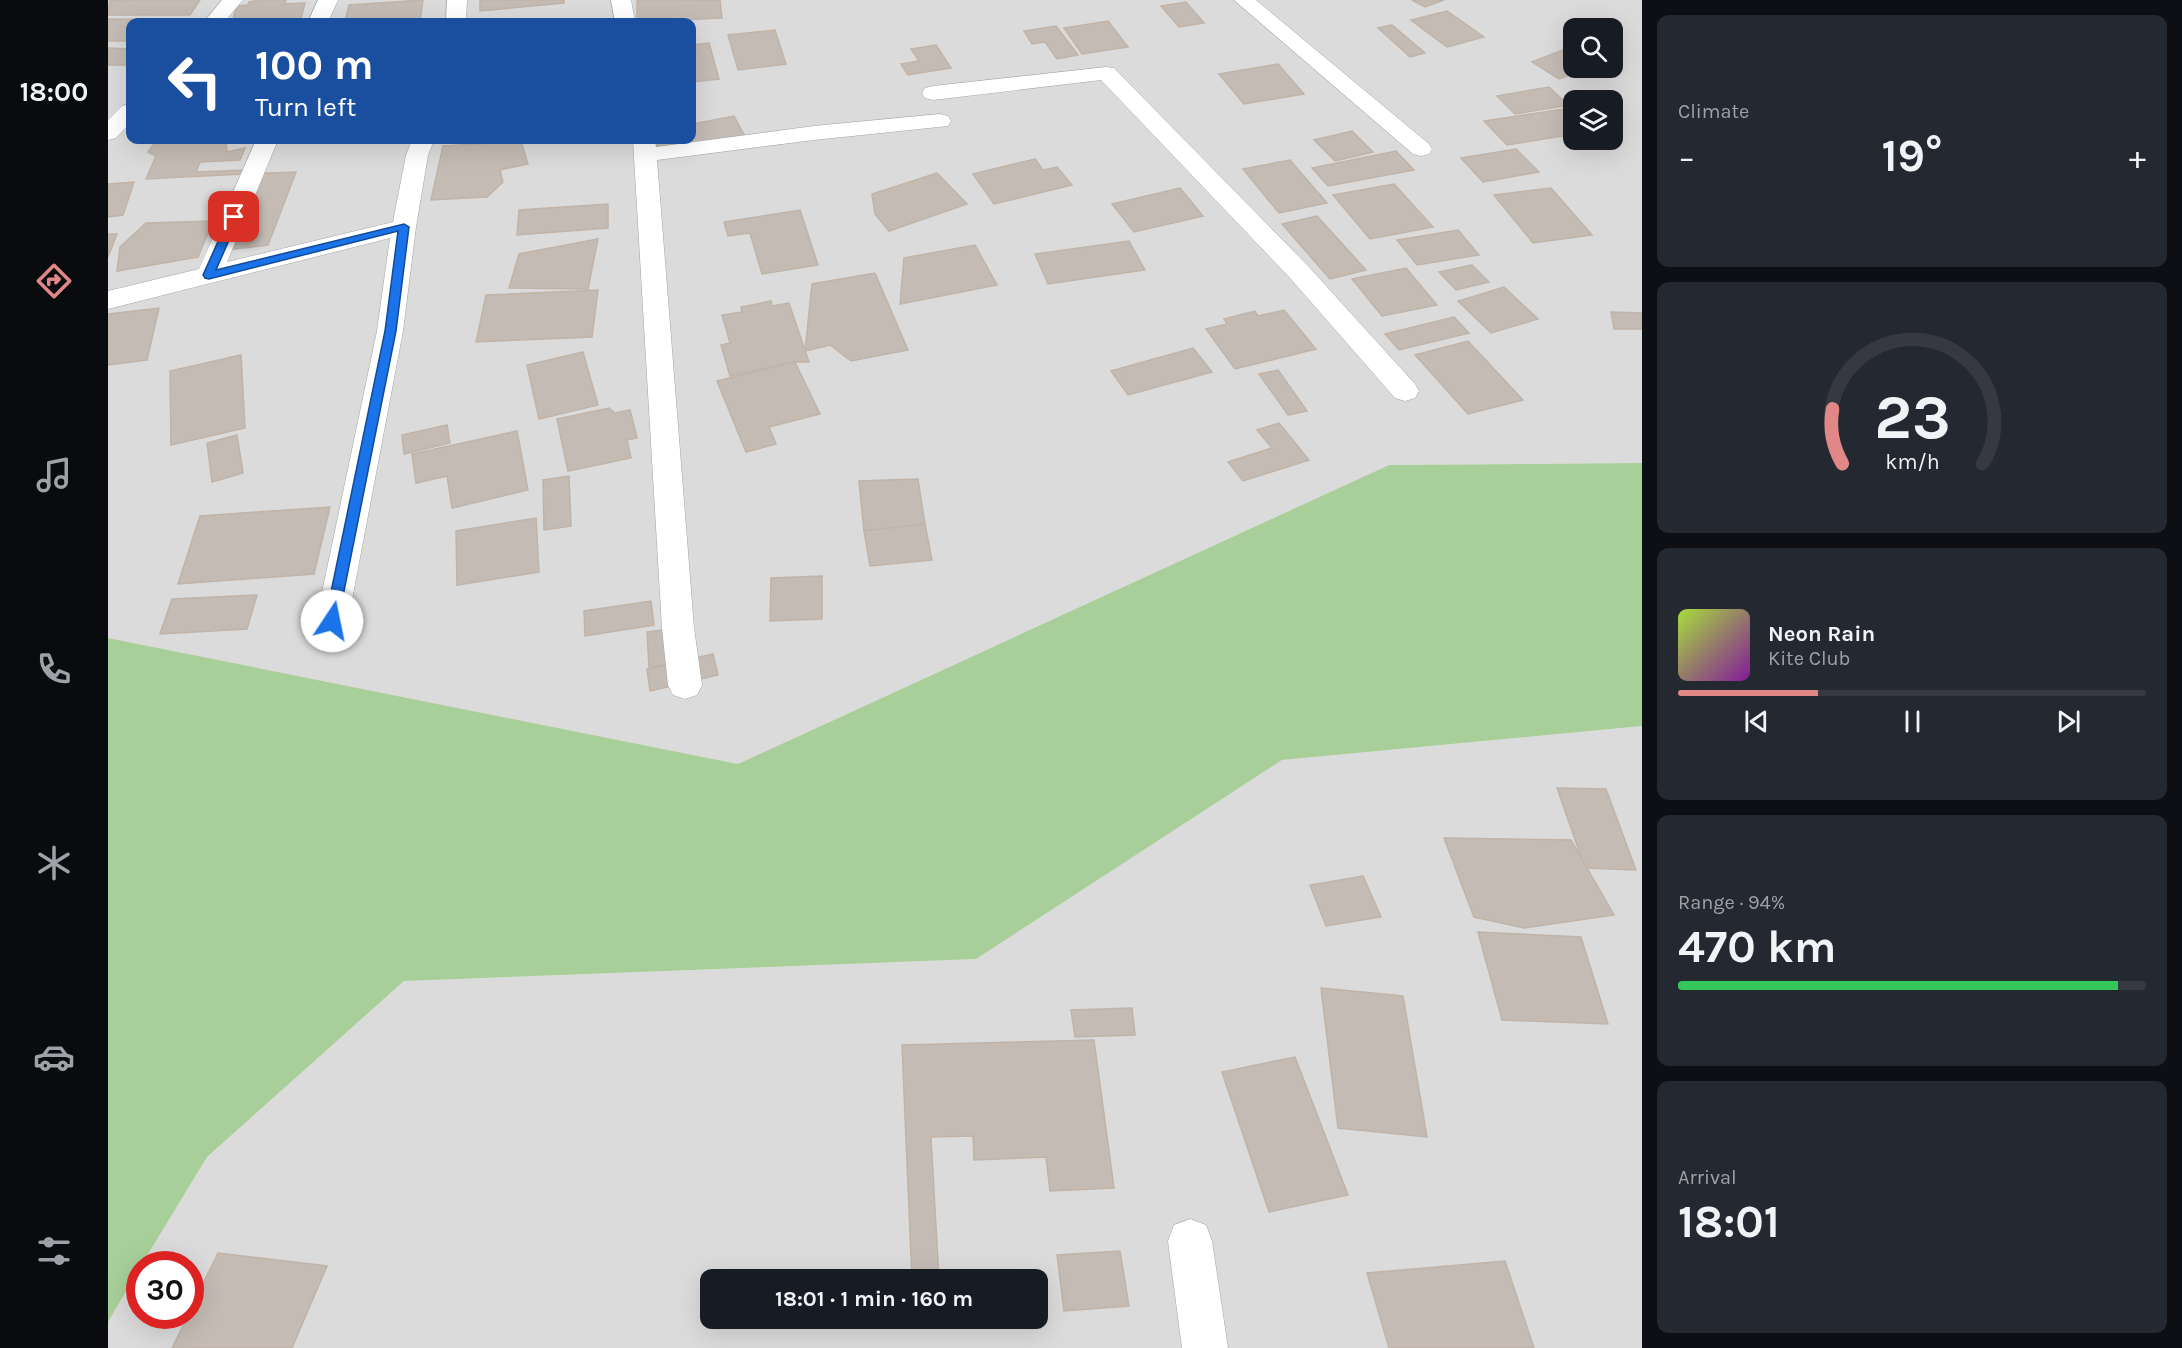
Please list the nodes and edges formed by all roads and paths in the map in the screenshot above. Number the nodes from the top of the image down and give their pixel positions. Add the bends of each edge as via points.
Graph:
1 (233, 0) edge
2 (328, 0) edge
3 (457, 0) edge
4 (621, 0) edge
5 (1244, 0) edge
6 (217, 18) edge
7 (320, 18) edge
8 (456, 18) edge
9 (624, 18) edge
10 (933, 93) dead end
11 (126, 115) edge
12 (939, 121) dead end
13 (108, 133) edge
14 (696, 143) edge
15 (265, 144) edge
16 (421, 144) edge
17 (681, 144) edge
18 (645, 147) edge
19 (1421, 149) dead end
20 (404, 227) junction
21 (209, 275) junction
22 (108, 300) edge
23 (1405, 391) dead end
24 (332, 621) dead end
25 (685, 685) dead end
26 (1190, 1241) dead end
27 (1205, 1348) edge

1 - 6 street
2 - 7 street
3 - 8 street
4 - 9 street
5 - 19 street
10 - 23 street via 1106,73 1299,272
11 - 13 street
12 - 14 street
15 - 21 street
16 - 20 street
17 - 18 street
18 - 25 street
20 - 21 street
20 - 24 street via 390,331
21 - 22 street
26 - 27 street

